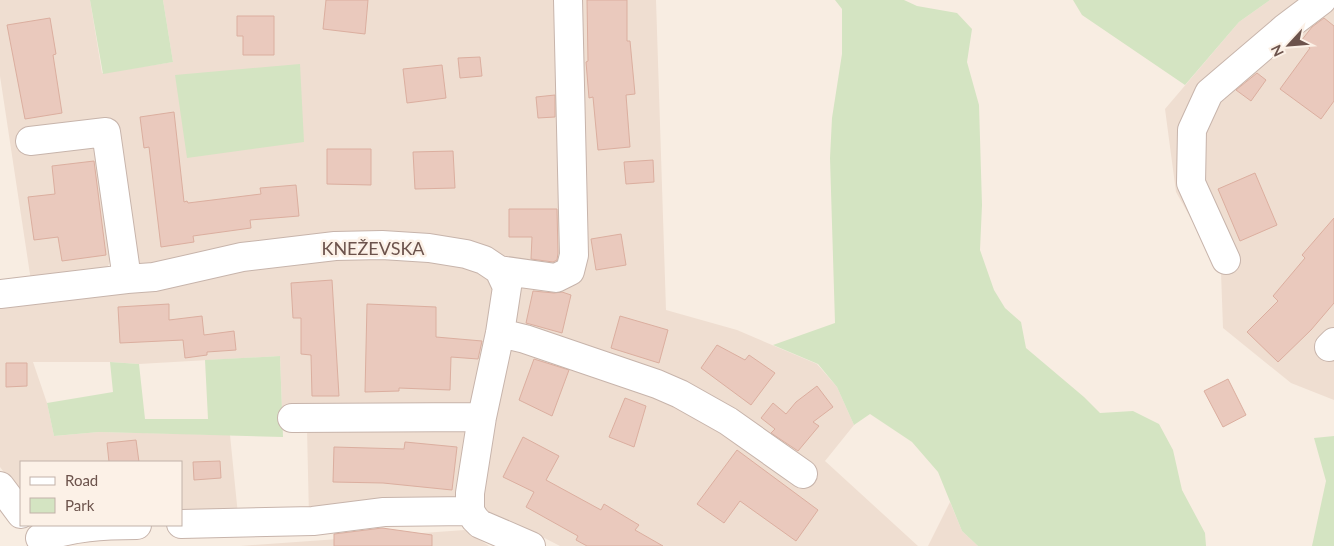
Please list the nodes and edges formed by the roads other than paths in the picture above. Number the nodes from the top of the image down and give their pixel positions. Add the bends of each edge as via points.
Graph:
1 (568, 0) edge
2 (1322, 0) edge
3 (30, 141) dead end
4 (1226, 260) dead end
5 (499, 270) junction
6 (127, 279) junction
7 (0, 294) edge
8 (500, 333) junction
9 (482, 417) junction
10 (292, 418) dead end
11 (803, 474) dead end
12 (0, 486) edge
13 (470, 511) junction
14 (20, 513) edge
15 (182, 524) edge
16 (101, 526) edge
17 (39, 536) edge
18 (531, 546) edge

1 - 5 street via 573,264 570,271 556,278
2 - 4 street via 1209,93 1192,130 1191,183
3 - 6 street via 106,132
5 - 6 street, KNEŽEVSKA via 466,254 429,248 335,246 242,257 181,272
5 - 8 street via 507,287
6 - 7 street, KNEŽEVSKA
8 - 9 street
8 - 11 street via 680,394 728,421
9 - 10 street
9 - 13 street
12 - 14 street
13 - 15 street via 384,512 313,521
13 - 18 street via 480,524
16 - 17 street

